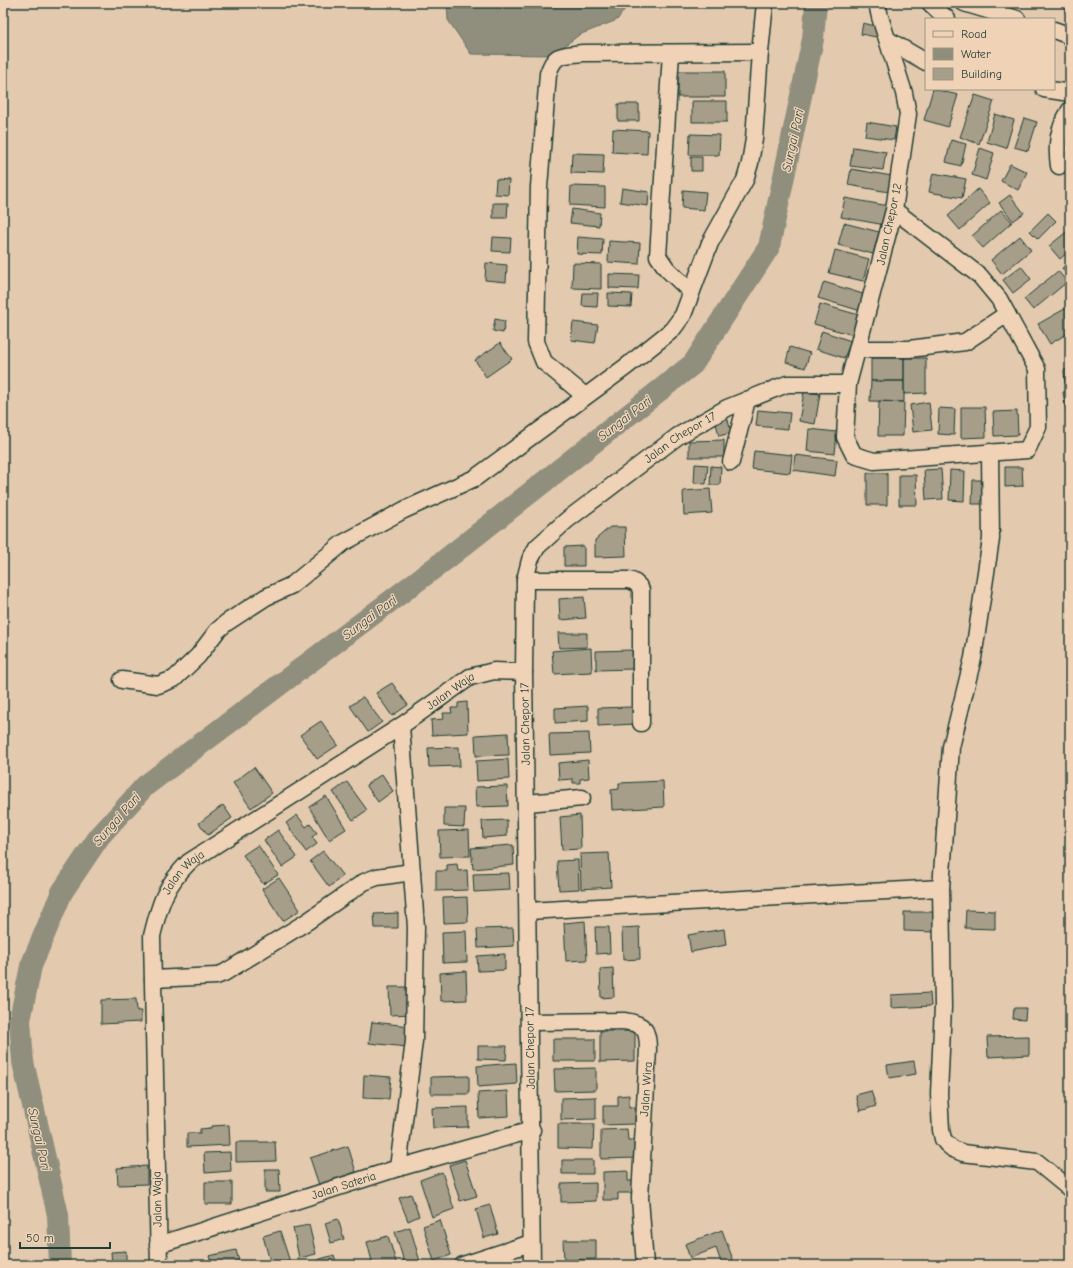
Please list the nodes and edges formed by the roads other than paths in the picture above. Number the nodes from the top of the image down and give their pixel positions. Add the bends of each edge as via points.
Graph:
1 (765, 3) edge
2 (877, 3) edge
3 (930, 3) edge
4 (964, 3) edge
5 (946, 18) edge
6 (1014, 18) edge
7 (1055, 30) edge
8 (1070, 36) edge
9 (888, 40) junction
10 (760, 52) junction
11 (671, 53) junction
12 (925, 61) edge
13 (1050, 90) edge
14 (1070, 93) edge
15 (1070, 110) edge
16 (1059, 166) dead end
17 (894, 210) junction
18 (691, 292) junction
19 (1007, 314) junction
20 (858, 349) junction
21 (848, 384) junction
22 (585, 396) junction
23 (747, 400) junction
24 (990, 452) junction
25 (731, 462) dead end
26 (525, 580) junction
27 (524, 672) junction
28 (122, 680) dead end
29 (641, 723) dead end
30 (401, 726) junction
31 (582, 798) dead end
32 (527, 803) junction
33 (412, 872) junction
34 (941, 888) junction
35 (528, 911) junction
36 (153, 979) junction
37 (530, 1022) junction
38 (532, 1130) junction
39 (398, 1168) junction
40 (1070, 1189) edge
41 (532, 1243) junction
42 (158, 1245) junction
43 (159, 1265) edge
44 (463, 1265) edge
45 (532, 1265) edge
46 (645, 1265) edge

1 - 10 street
2 - 9 street, Jalan Chepor 12
3 - 5 street
4 - 6 street
7 - 8 street
9 - 12 street
9 - 17 street, Jalan Chepor 12 via 908,114
10 - 11 street
10 - 18 street via 754,139 745,180 710,243
11 - 18 street via 658,256 667,269
11 - 22 street via 583,53 560,56 552,61 548,74 539,186 536,342 544,362
13 - 14 street
15 - 16 street via 1057,137
17 - 19 street via 980,276 999,299
17 - 20 street, Jalan Chepor 12
18 - 22 street via 683,315 672,330
19 - 20 street via 965,342 909,349
19 - 24 street, Jalan Chepor 12 via 1036,369 1038,427 1027,450
20 - 21 street, Jalan Chepor 12
21 - 23 street, Jalan Chepor 17 via 794,383
21 - 24 street, Jalan Chepor 12 via 845,438 854,455 874,461
22 - 28 street via 475,478 404,510 343,543 292,585 266,597 226,623 174,679 158,685
23 - 25 street
23 - 26 street, Jalan Chepor 17 via 712,415 678,436 567,520 537,548 528,564
24 - 34 street via 991,539 972,658 951,747
26 - 27 street, Jalan Chepor 17
26 - 29 street via 628,580 639,586 642,638
27 - 30 street, Jalan Waja via 494,671 470,677
27 - 32 street, Jalan Chepor 17
30 - 33 street
30 - 36 street, Jalan Waja via 189,862 174,877 165,893 152,936
31 - 32 street
32 - 35 street, Jalan Chepor 17
33 - 36 street via 364,882 308,921 224,973 216,976
33 - 39 street via 416,927 414,1042
34 - 35 street
34 - 40 street via 943,1007 939,1094 940,1130 943,1139 963,1154 1038,1162
35 - 37 street, Jalan Chepor 17
36 - 42 street, Jalan Waja
37 - 38 street, Jalan Chepor 17
37 - 46 street, Jalan Wira via 624,1021 636,1023 645,1029 648,1049 640,1198
38 - 39 street, Jalan Sateria
38 - 41 street, Jalan Chepor 17
39 - 42 street, Jalan Sateria
41 - 44 street
41 - 45 street, Jalan Chepor 17
42 - 43 street, Jalan Waja

